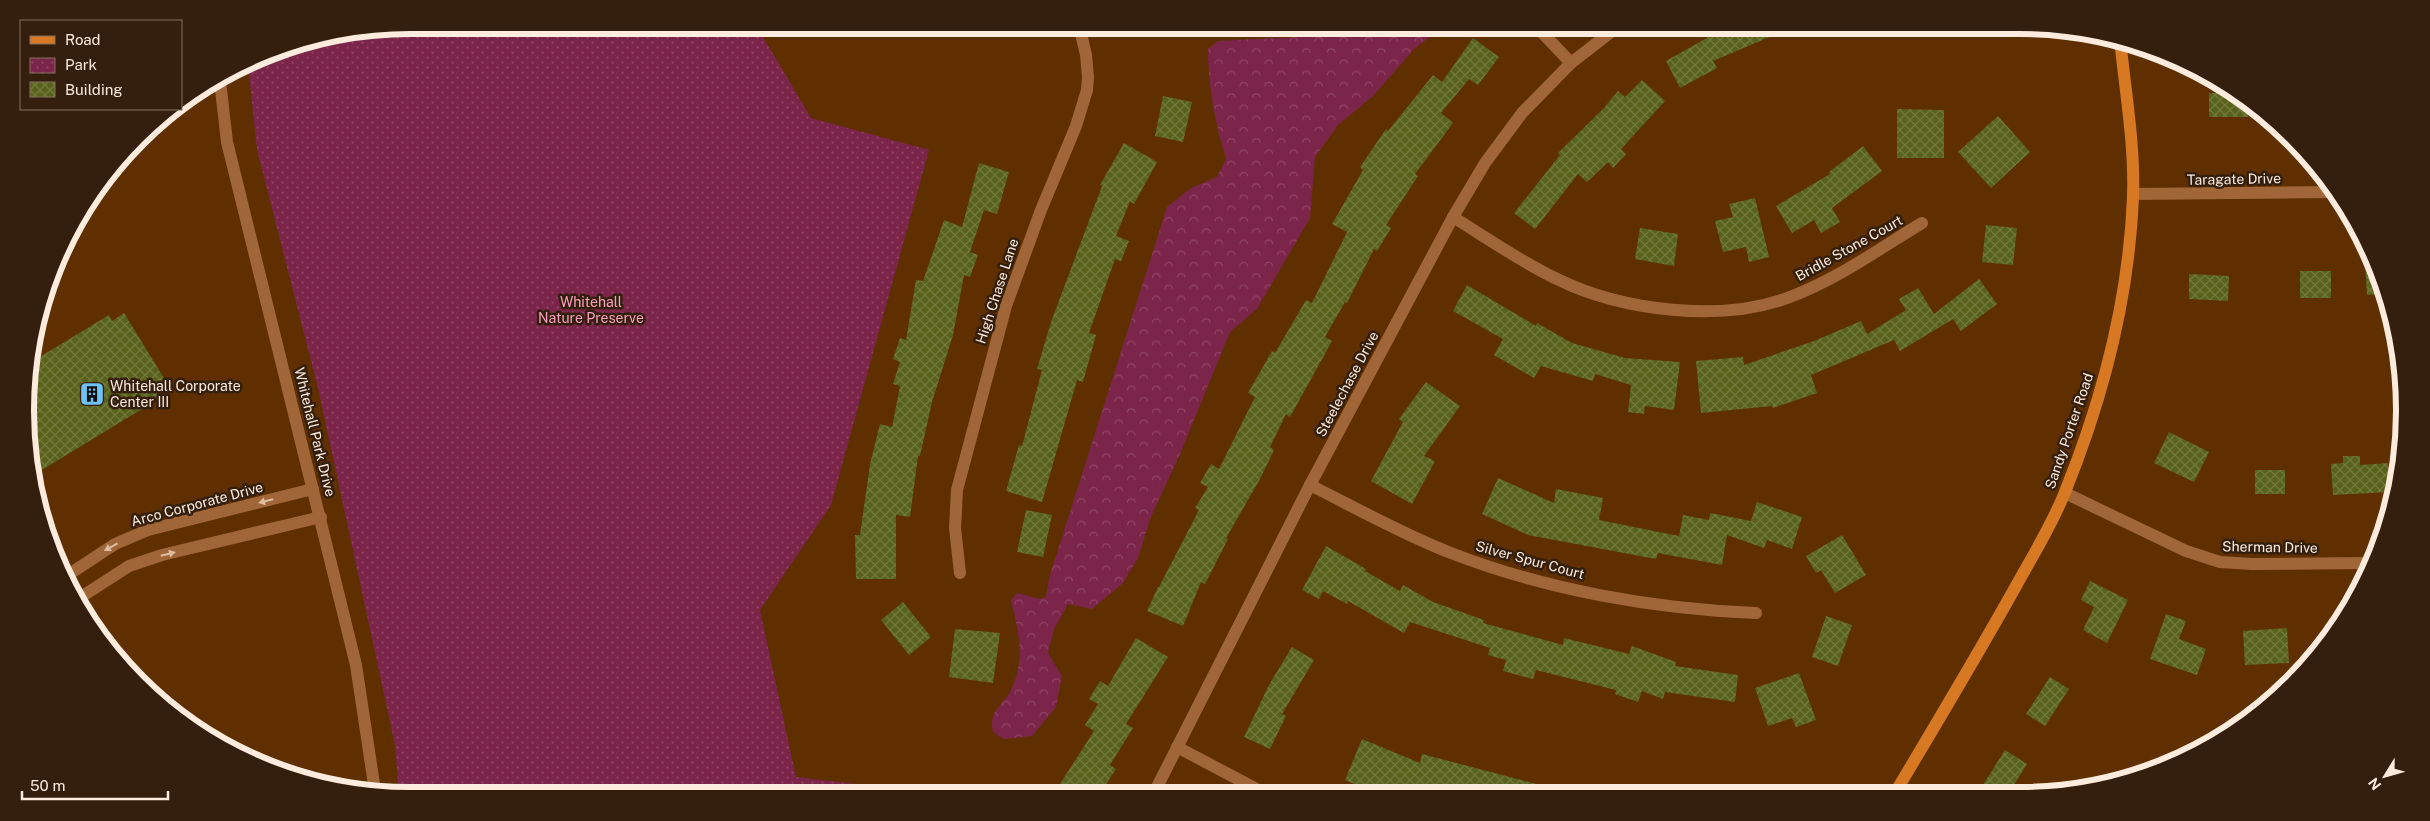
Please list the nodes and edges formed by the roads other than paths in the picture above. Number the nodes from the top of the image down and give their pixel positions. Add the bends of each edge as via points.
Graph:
1 (1081, 34) edge
2 (1544, 34) edge
3 (1608, 34) edge
4 (2121, 48) edge
5 (1571, 63) junction
6 (220, 85) edge
7 (2326, 192) edge
8 (2133, 194) junction
9 (1453, 217) junction
10 (1922, 223) dead end
11 (1310, 485) junction
12 (314, 489) junction
13 (2065, 493) junction
14 (321, 518) junction
15 (2364, 563) edge
16 (71, 573) edge
17 (960, 573) dead end
18 (83, 596) edge
19 (1756, 613) dead end
20 (1178, 747) junction
21 (374, 785) edge
22 (1157, 787) edge
23 (1253, 787) edge
24 (1899, 787) edge

1 - 17 street, High Chase Lane via 1087,63 1087,90 1006,306 956,490 955,528
2 - 5 street
3 - 5 street, Steelechase Drive
4 - 8 street, Sandy Porter Road
5 - 9 street, Steelechase Drive via 1522,113 1485,163
6 - 12 street, Whitehall Park Drive via 227,142
7 - 8 street, Taragate Drive
8 - 13 street, Sandy Porter Road via 2122,300 2110,355 2097,404
9 - 10 street, Bridle Stone Court via 1558,280 1611,300 1671,309 1733,311 1789,298 1832,277
9 - 11 street, Steelechase Drive
11 - 19 street, Silver Spur Court via 1420,540 1494,568 1596,594 1658,605
11 - 20 street, Steelechase Drive
12 - 14 street, Whitehall Park Drive
12 -> 16 street, Arco Corporate Drive via 148,530 115,544
13 - 15 street, Sherman Drive via 2186,551 2220,562
13 - 24 street, Sandy Porter Road via 1981,648
18 -> 14 street via 129,566 162,555
14 - 21 street, Whitehall Park Drive via 356,666
20 - 22 street, Steelechase Drive
20 - 23 street

